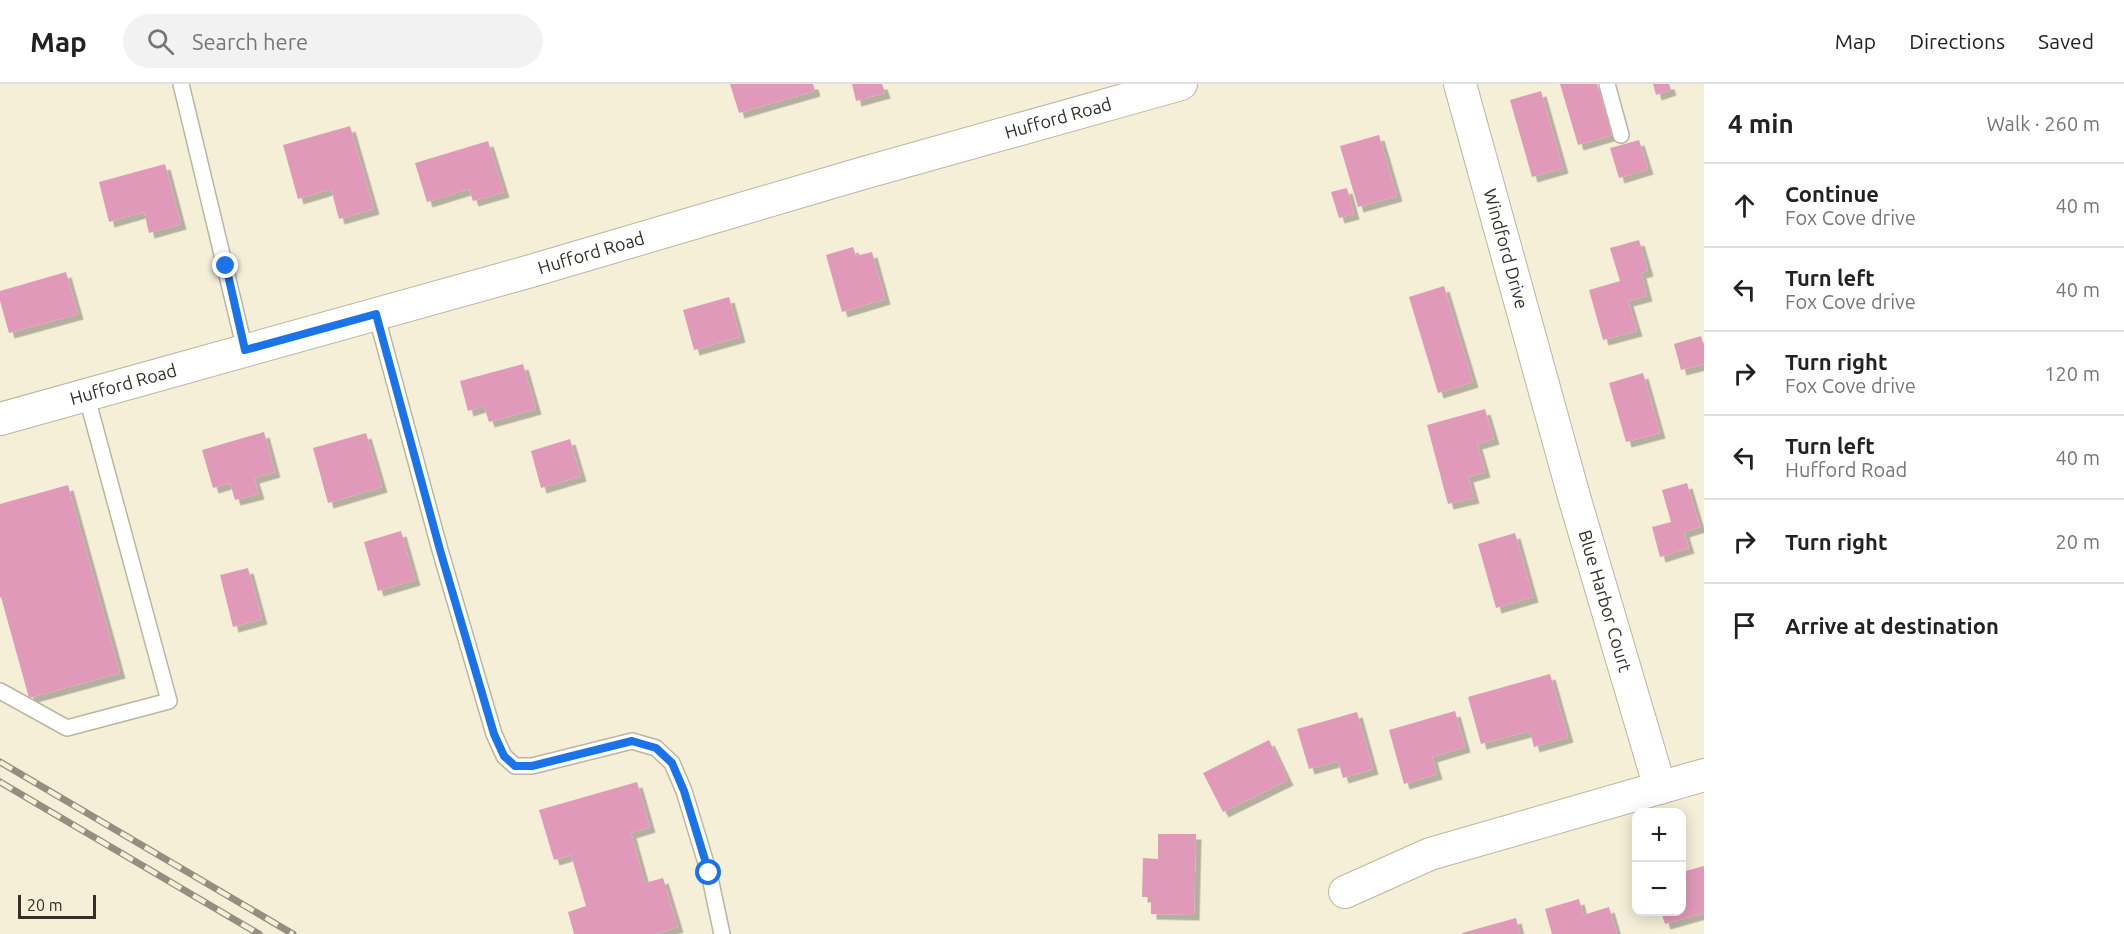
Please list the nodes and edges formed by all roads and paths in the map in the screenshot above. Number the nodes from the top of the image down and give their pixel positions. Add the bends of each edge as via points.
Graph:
1 (182, 84) edge
2 (1181, 84) edge
3 (1460, 84) edge
4 (1607, 84) edge
5 (1621, 135) dead end
6 (376, 314) junction
7 (245, 350) junction
8 (86, 394) junction
9 (1552, 415) joint
10 (0, 419) edge
11 (0, 691) edge
12 (1704, 775) edge
13 (1659, 788) junction
14 (1345, 892) dead end
15 (722, 934) edge

1 - 7 lane
2 - 6 street, Hufford Road
3 - 9 street, Windford Drive
4 - 5 lane
6 - 7 street, Hufford Road
6 - 15 lane via 440,550 494,734 504,756 515,766 532,766 632,741 656,748 672,763 684,791 709,873
7 - 8 street, Hufford Road
8 - 10 street, Hufford Road
8 - 11 lane via 169,700 67,728
9 - 13 street, Blue Harbor Court
12 - 13 street
13 - 14 street via 1430,854

